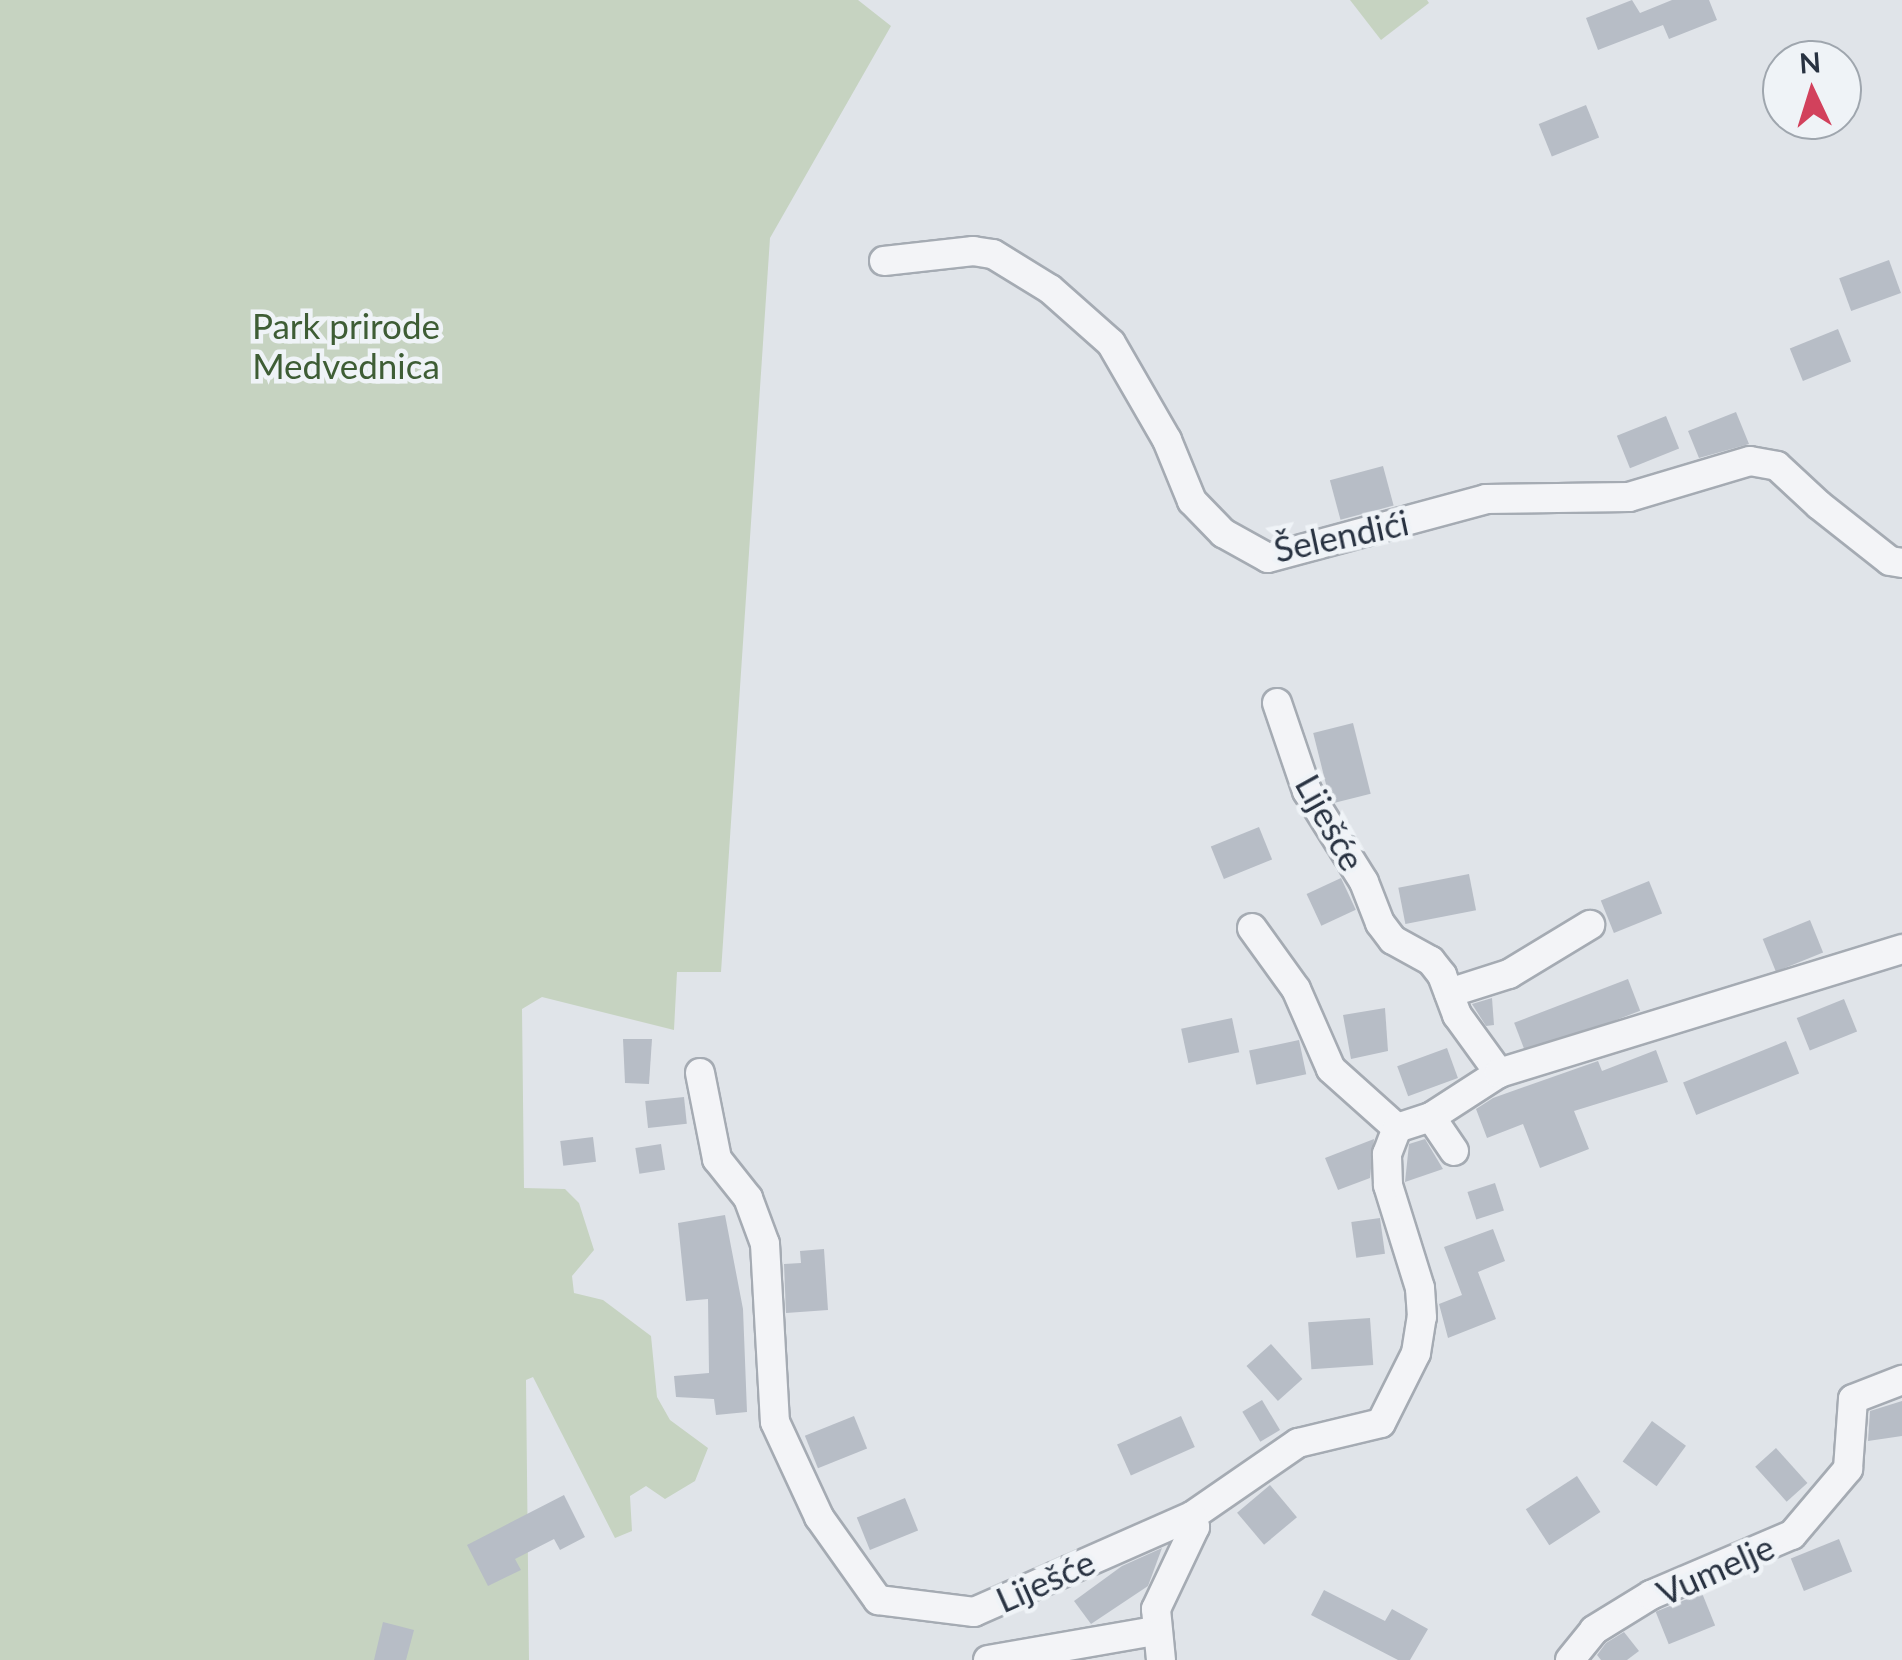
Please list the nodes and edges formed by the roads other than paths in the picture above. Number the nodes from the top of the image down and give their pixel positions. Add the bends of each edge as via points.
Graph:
1 (884, 261) dead end
2 (1902, 563) edge
3 (1277, 704) dead end
4 (1590, 925) dead end
5 (1252, 928) dead end
6 (1902, 949) edge
7 (1449, 993) junction
8 (700, 1073) dead end
9 (1499, 1074) junction
10 (1431, 1117) junction
11 (1396, 1128) junction
12 (1454, 1150) dead end
13 (1902, 1380) edge
14 (1192, 1516) junction
15 (1154, 1631) junction
16 (988, 1660) edge
17 (1162, 1660) edge
18 (1570, 1660) edge

1 - 2 street, Šelendići via 973,250 993,254 1050,289 1111,343 1192,500 1223,533 1268,558 1486,499 1629,497 1750,461 1778,466 1818,505
3 - 7 street, Liješće via 1307,791 1364,882 1380,923 1393,940 1431,960
4 - 7 street via 1509,974
5 - 11 street via 1296,989 1331,1069
6 - 9 street
7 - 9 street, Liješće
8 - 14 street, Liješće via 718,1159 748,1198 764,1244 775,1422 819,1517 878,1600 974,1612
9 - 10 street
10 - 11 street
10 - 12 street
11 - 14 street, Liješće via 1387,1154 1388,1185 1420,1288 1422,1317 1398,1394 1382,1423 1298,1443
13 - 18 street, Vumelje via 1853,1398 1848,1468 1792,1534 1652,1594 1594,1630
14 - 15 street via 1194,1528 1156,1609
15 - 16 street
15 - 17 street

